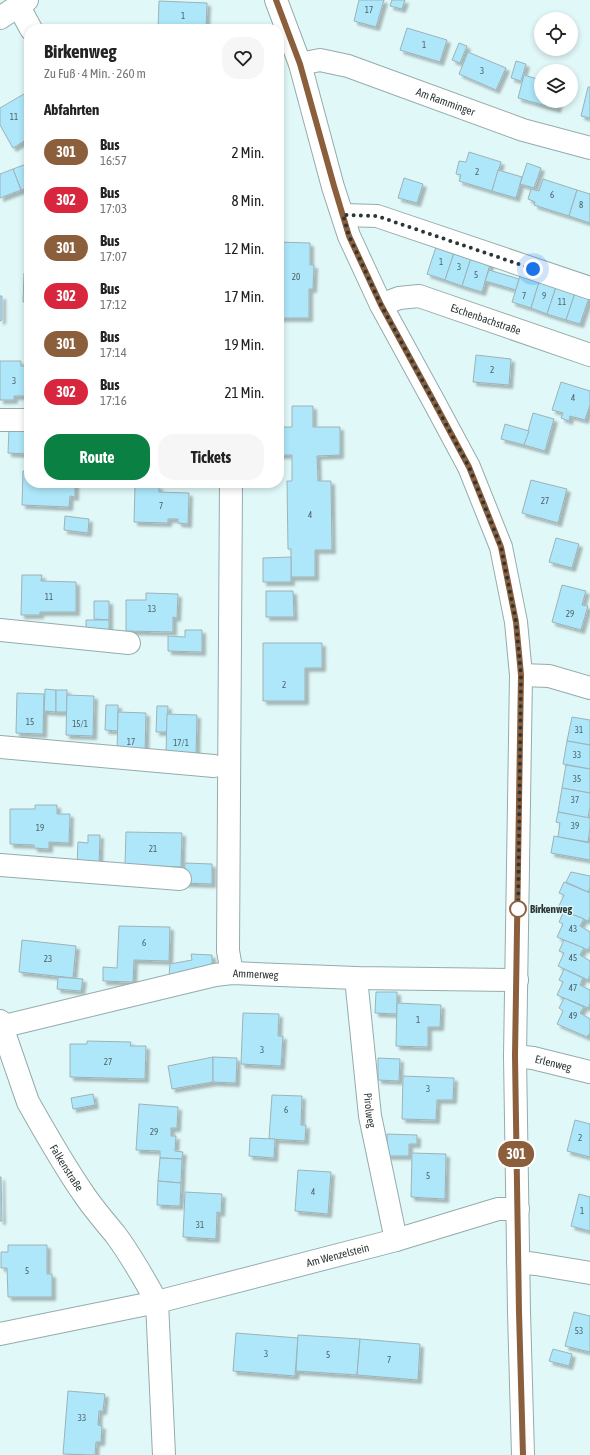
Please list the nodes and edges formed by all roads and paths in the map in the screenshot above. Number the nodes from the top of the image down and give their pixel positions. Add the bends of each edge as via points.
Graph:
1 (276, 0) edge
2 (9, 11) edge
3 (25, 24) edge
4 (300, 64) junction
5 (590, 148) edge
6 (343, 215) junction
7 (590, 288) edge
8 (381, 305) junction
9 (589, 350) edge
10 (0, 420) edge
11 (24, 420) edge
12 (231, 488) edge
13 (0, 630) edge
14 (129, 643) dead end
15 (521, 675) junction
16 (590, 688) edge
17 (0, 747) edge
18 (214, 766) dead end
19 (0, 865) edge
20 (180, 879) dead end
21 (232, 973) junction
22 (356, 978) junction
23 (517, 980) junction
24 (0, 1025) edge
25 (515, 1056) junction
26 (590, 1072) edge
27 (518, 1209) junction
28 (396, 1240) junction
29 (518, 1262) junction
30 (590, 1273) edge
31 (157, 1302) junction
32 (0, 1334) edge
33 (164, 1455) edge
34 (523, 1455) edge

1 - 4 street
2 - 3 street
4 - 5 street, Am Ramminger via 320,60 348,66 523,130
4 - 6 street
6 - 7 street via 377,216
6 - 8 street via 349,236
8 - 9 street, Eschenbachstraße via 399,298 419,296
8 - 15 street via 469,467 501,547 516,622
10 - 11 street
12 - 21 street via 228,950
13 - 14 street
15 - 16 street via 549,676
15 - 23 street
17 - 18 street
19 - 20 street
21 - 22 street, Ammerweg
21 - 24 street, Ammerweg
22 - 23 street, Ammerweg
22 - 28 street, Pirolweg via 370,1116
23 - 25 street
24 - 31 street, Falkenstraße via 28,1102 63,1164 116,1236
25 - 26 street, Erlenweg
25 - 27 street
27 - 28 street, Am Wenzelstein via 498,1208
27 - 29 street
28 - 31 street, Am Wenzelstein
29 - 30 street
29 - 34 street
31 - 32 street, Am Wenzelstein
31 - 33 street

